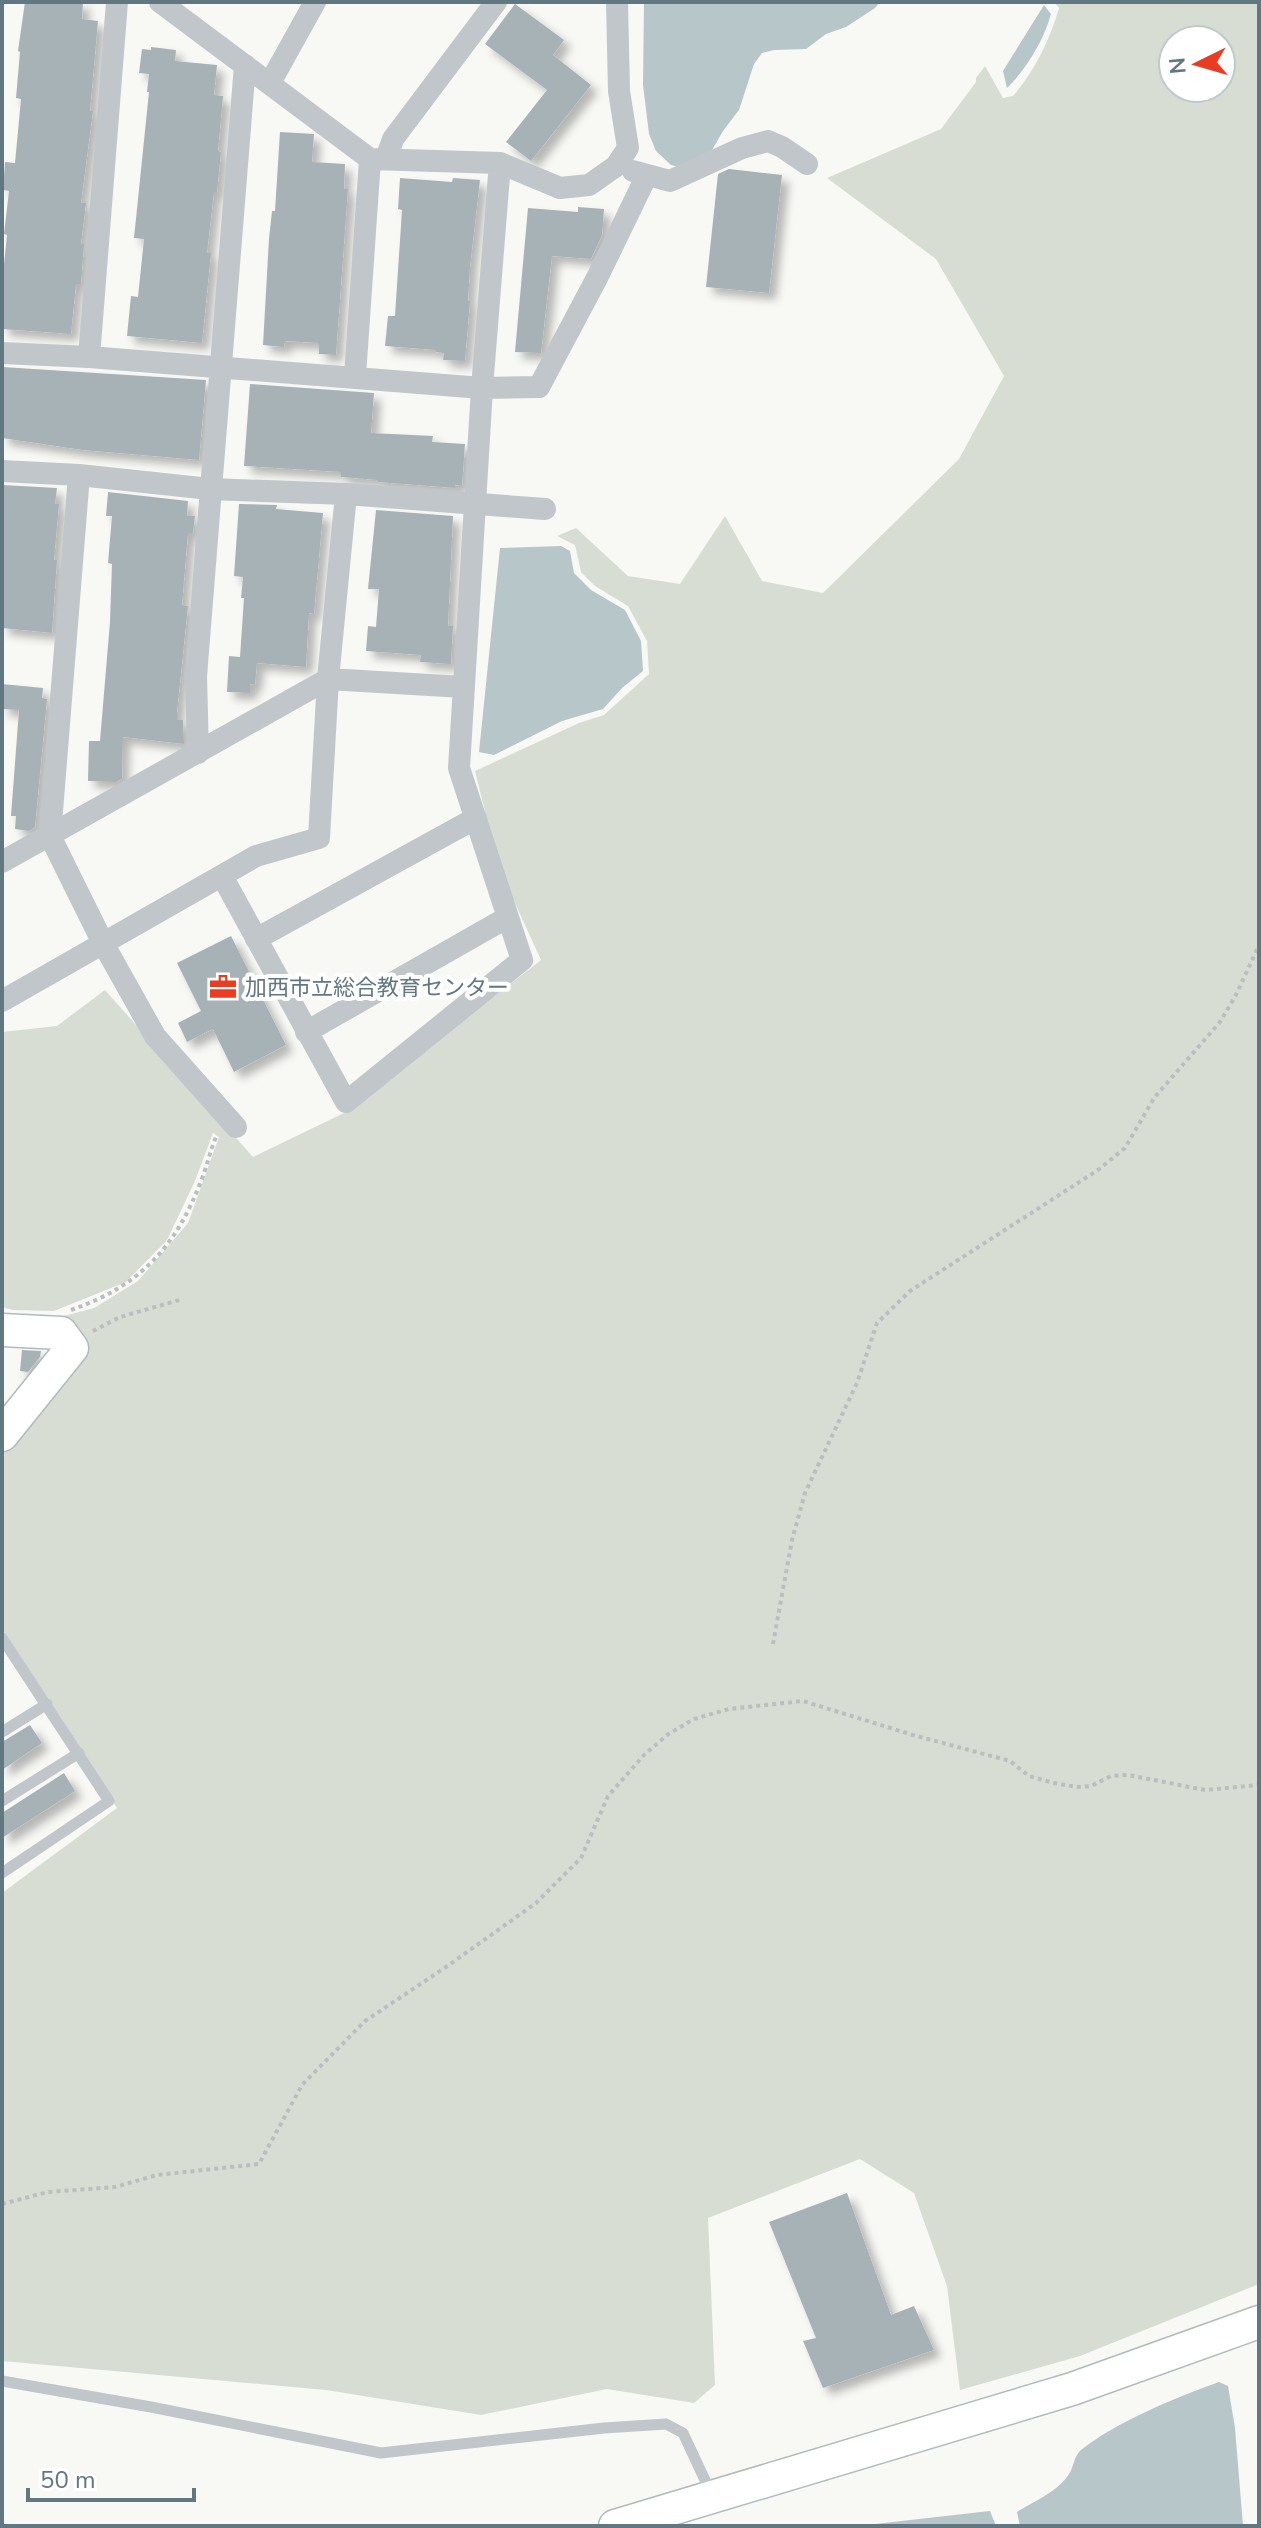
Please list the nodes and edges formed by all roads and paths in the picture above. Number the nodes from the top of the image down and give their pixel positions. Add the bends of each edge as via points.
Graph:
1 (117, 2) edge
2 (161, 2) edge
3 (315, 2) edge
4 (496, 2) edge
5 (617, 2) edge
6 (245, 65) junction
7 (270, 83) junction
8 (378, 159) junction
9 (500, 163) junction
10 (807, 164) dead end
11 (616, 166) junction
12 (647, 175) junction
13 (2, 353) edge
14 (89, 357) junction
15 (221, 368) junction
16 (355, 376) junction
17 (482, 388) junction
18 (2, 471) edge
19 (79, 475) junction
20 (210, 489) junction
21 (346, 494) junction
22 (475, 505) junction
23 (545, 509) dead end
24 (328, 679) junction
25 (463, 687) junction
26 (198, 753) junction
27 (476, 818) junction
28 (50, 836) junction
29 (2, 862) edge
30 (222, 876) junction
31 (508, 917) junction
32 (256, 939) junction
33 (104, 945) junction
34 (1259, 945) edge
35 (2, 1001) edge
36 (306, 1032) junction
37 (228, 1127) joint
38 (183, 1299) dead end
39 (63, 1312) dead end
40 (2, 1330) edge
41 (72, 1348) junction
42 (2, 1435) edge
43 (2, 1638) edge
44 (773, 1644) dead end
45 (6, 1653) edge
46 (47, 1704) junction
47 (2, 1732) edge
48 (79, 1753) junction
49 (1259, 1785) edge
50 (2, 1801) edge
51 (2, 1873) edge
52 (2, 2204) edge
53 (1259, 2322) edge
54 (2, 2381) edge
55 (713, 2498) junction
56 (615, 2526) edge

1 - 14 street
2 - 6 street
3 - 7 street
4 - 8 street
5 - 11 street via 619,91 628,148
6 - 7 street
6 - 15 street
7 - 8 street
8 - 9 street
8 - 16 street
9 - 11 street via 560,188 589,185
9 - 17 street
10 - 12 street via 768,141 670,181
11 - 12 street
12 - 17 street via 539,387
13 - 14 street
14 - 15 street
15 - 16 street
15 - 20 street
16 - 17 street
17 - 22 street
18 - 19 street
19 - 20 street
19 - 28 street
20 - 21 street
20 - 26 street via 196,676
21 - 22 street
21 - 24 street
22 - 23 street
22 - 25 street
24 - 25 street
24 - 26 street
24 - 30 street via 319,838 256,856
25 - 27 street via 459,768
26 - 28 street
27 - 31 street
27 - 32 street
28 - 29 street
28 - 33 street
30 - 32 street
30 - 33 street
31 - 36 street
31 - 36 street via 522,960 346,1102
32 - 36 street
33 - 35 street
33 - 37 street via 155,1036
34 - 44 path via 1220,1022 1154,1098 1125,1148 910,1291 877,1323 857,1383 805,1493
37 - 39 path via 170,1241 130,1282
38 - 41 path via 120,1317
40 - 41 street via 61,1333
41 - 42 street
43 - 45 lane
45 - 46 lane
46 - 47 lane
46 - 48 lane
48 - 50 lane
48 - 51 lane via 109,1801
49 - 52 path via 1205,1790 1128,1775 1091,1786 1054,1783 1029,1776 1010,1761 803,1701 729,1709 694,1719 644,1755 608,1796 581,1858 536,1903 365,2021 302,2085 259,2164 157,2175 115,2187 48,2192
53 - 55 street via 1072,2389
54 - 55 lane via 381,2453 666,2424 683,2433
55 - 56 street

